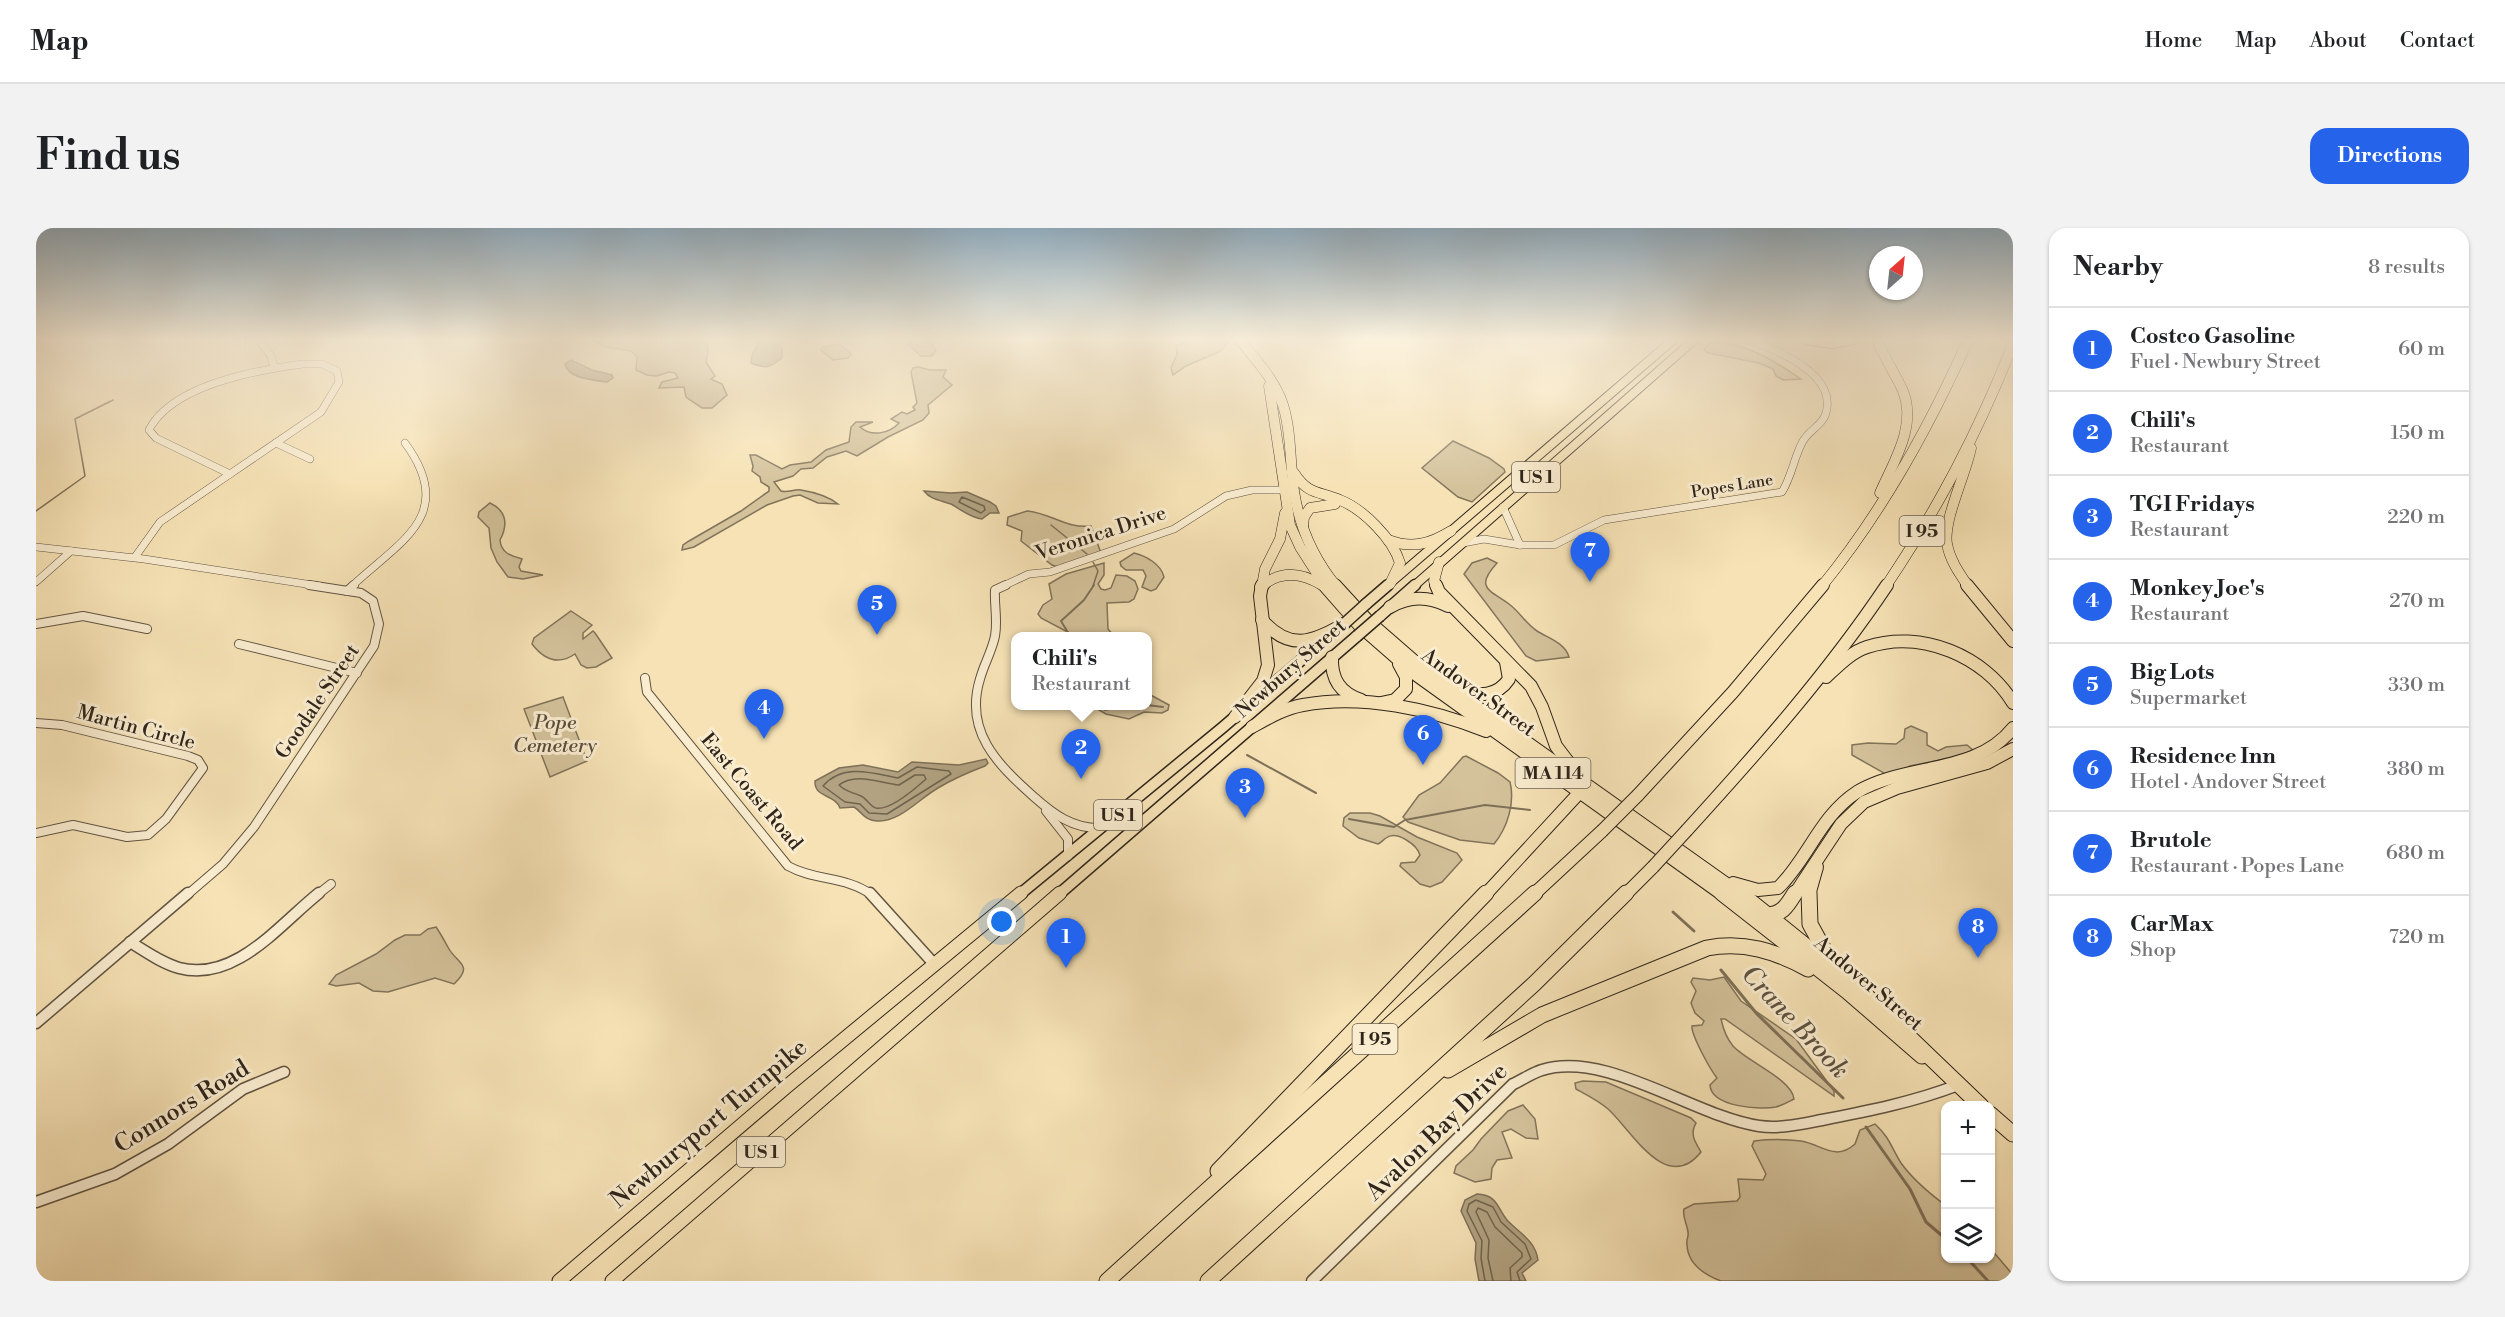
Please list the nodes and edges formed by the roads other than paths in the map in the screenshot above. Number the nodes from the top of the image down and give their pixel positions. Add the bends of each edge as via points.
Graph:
1 (205, 389) edge
2 (335, 389) edge
3 (1270, 389) edge
4 (1275, 389) edge
5 (1616, 389) edge
6 (1638, 389) edge
7 (1824, 389) edge
8 (1902, 389) edge
9 (1946, 389) edge
10 (1996, 389) edge
11 (1973, 438) junction
12 (276, 443) junction
13 (405, 443) dead end
14 (310, 459) dead end
15 (1291, 468) junction
16 (230, 474) junction
17 (1284, 490) junction
18 (1286, 503) junction
19 (1503, 507) junction
20 (1355, 509) junction
21 (1868, 522) junction
22 (1451, 531) junction
23 (1304, 533) junction
24 (1386, 539) junction
25 (1520, 545) junction
26 (1457, 546) junction
27 (36, 547) edge
28 (71, 551) junction
29 (135, 557) junction
30 (1439, 562) junction
31 (36, 582) edge
32 (1390, 584) junction
33 (1261, 587) junction
34 (1328, 590) junction
35 (347, 591) junction
36 (1390, 607) junction
37 (1454, 609) junction
38 (1261, 618) junction
39 (36, 624) edge
40 (1344, 624) junction
41 (147, 629) dead end
42 (2013, 641) edge
43 (239, 644) dead end
44 (1388, 652) junction
45 (1332, 657) junction
46 (1506, 662) junction
47 (357, 673) junction
48 (645, 678) dead end
49 (1446, 685) junction
50 (1800, 700) junction
51 (2013, 703) edge
52 (1235, 717) junction
53 (36, 723) edge
54 (1252, 727) junction
55 (2013, 728) edge
56 (2013, 749) edge
57 (1525, 752) junction
58 (1588, 790) junction
59 (1038, 801) junction
60 (1103, 827) junction
61 (36, 833) edge
62 (1068, 856) junction
63 (1820, 858) junction
64 (1715, 874) junction
65 (331, 884) dead end
66 (1733, 902) junction
67 (1770, 915) junction
68 (130, 942) junction
69 (935, 965) junction
70 (1842, 974) junction
71 (1847, 991) junction
72 (889, 1002) joint
73 (36, 1023) edge
74 (284, 1072) dead end
75 (1424, 1084) junction
76 (1958, 1085) junction
77 (1976, 1101) edge
78 (1995, 1118) edge
79 (2013, 1134) edge
80 (36, 1202) edge
81 (1146, 1245) junction
82 (559, 1281) edge
83 (612, 1281) edge
84 (1107, 1281) edge
85 (1208, 1281) edge
86 (1312, 1281) edge

1 - 16 street via 158,412 149,430 156,438
2 - 12 street via 321,412
3 - 17 highway, Andover Street / MA 114
4 - 15 highway, Andover Street / MA 114 via 1285,413
5 - 22 main road, Newbury Street / US 1
6 - 19 main road, Newbury Street / US 1
7 - 25 street, Popes Lane via 1828,404 1824,419 1806,434 1782,492 1618,517 1588,526 1560,543
8 - 21 highway via 1910,417 1908,426
9 - 21 highway, I 95 via 1916,446
10 - 11 highway, I 95
11 - 42 highway via 1947,529 1947,547 1961,575
11 - 50 highway, I 95 via 1908,552
12 - 14 street
12 - 16 street
13 - 35 street via 423,479 424,515
15 - 20 highway via 1307,490
15 - 23 highway, Andover Street / MA 114
16 - 29 street via 160,522
17 - 18 highway, Andover Street / MA 114
17 - 59 street, Veronica Drive via 1252,490 1226,496 1174,529 1050,572 1029,574 995,590 993,648 976,699 979,722 983,739
18 - 33 highway via 1280,539
18 - 34 highway, Andover Street / MA 114 via 1298,543
19 - 25 street
19 - 26 main road, Newbury Street / US 1
20 - 23 highway via 1331,504 1316,506 1306,512
20 - 24 highway
21 - 81 highway, I 95, bridge via 1773,647 1638,795 1485,940
22 - 24 highway via 1417,547
22 - 32 main road, Newbury Street / US 1
23 - 49 highway, Andover Street / MA 114 via 1326,573 1350,601 1397,648
24 - 32 highway via 1400,558
25 - 26 street, Popes Lane via 1484,539
26 - 30 main road, Newbury Street / US 1
27 - 28 street, Goodale Street
28 - 29 street, Goodale Street
28 - 31 street
29 - 35 street, Goodale Street
30 - 36 main road, Newbury Street / US 1
30 - 37 highway via 1435,586
32 - 40 main road, Newbury Street / US 1, bridge
33 - 34 highway via 1272,578 1295,574
33 - 38 highway
34 - 44 highway, Andover Street / MA 114
35 - 47 street, Goodale Street via 374,601 380,626 377,644
36 - 37 highway via 1419,597
36 - 45 main road, Newbury Street / US 1, bridge
37 - 46 highway
38 - 40 highway via 1279,635 1305,642
38 - 52 highway via 1268,657 1266,673
39 - 41 street via 83,616
40 - 52 main road, Newbury Street / US 1
43 - 47 street
44 - 45 highway via 1403,670 1407,683 1402,696 1386,703 1361,700 1343,692 1332,676
44 - 57 highway, Andover Street / MA 114
45 - 54 main road, Newbury Street / US 1
46 - 49 highway via 1507,684 1495,693 1479,696
46 - 58 highway via 1535,692 1561,754
47 - 68 street, Goodale Street via 238,848
48 - 69 street, East Coast Road via 647,692 788,866 801,873 860,885
49 - 58 highway, Andover Street / MA 114
50 - 51 highway via 1858,652 1899,642 1933,646 1965,658 1994,677
50 - 75 highway, I 95, bridge via 1653,867 1534,984
52 - 60 main road, Newbury Street / US 1
53 - 61 street, Martin Circle via 62,725 188,756 198,760 203,768 166,819 148,835 127,837 73,825
54 - 57 highway via 1296,707 1347,703 1454,718
54 - 83 main road, Newbury Street / US 1
55 - 64 highway via 1988,751 1871,785 1849,797 1825,822 1778,888 1746,888
56 - 63 highway via 1987,763 1897,788 1864,802 1841,824
57 - 58 highway, Andover Street / MA 114
58 - 64 highway, Andover Street / MA 114 via 1618,805
58 - 66 highway, Andover Street / MA 114
58 - 81 highway
59 - 60 street via 1082,829
59 - 62 street via 1068,839
60 - 62 main road, Newbury Street / US 1
62 - 69 main road, Newbury Street / US 1
63 - 67 highway via 1784,910
63 - 70 highway via 1806,907 1807,917 1820,946
64 - 67 highway, Andover Street / MA 114
65 - 68 street via 255,948 217,967 180,968
66 - 67 highway
66 - 71 highway, Andover Street / MA 114
67 - 70 highway, Andover Street / MA 114
68 - 73 street, Goodale Street
69 - 72 main road, Newbury Street / US 1
70 - 76 highway, Andover Street / MA 114 via 1901,1026
71 - 75 highway via 1770,950 1742,944 1718,945 1542,1015
71 - 76 highway, Andover Street / MA 114
72 - 82 main road, Newburyport Turnpike / US 1
74 - 80 street, Connors Road via 243,1089 168,1144 115,1174
75 - 85 highway, I 95
76 - 77 highway, Andover Street / MA 114
76 - 86 street, Avalon Bay Drive via 1910,1102 1771,1127 1719,1116 1593,1068 1541,1069 1513,1084
78 - 79 highway
81 - 84 highway, I 95

